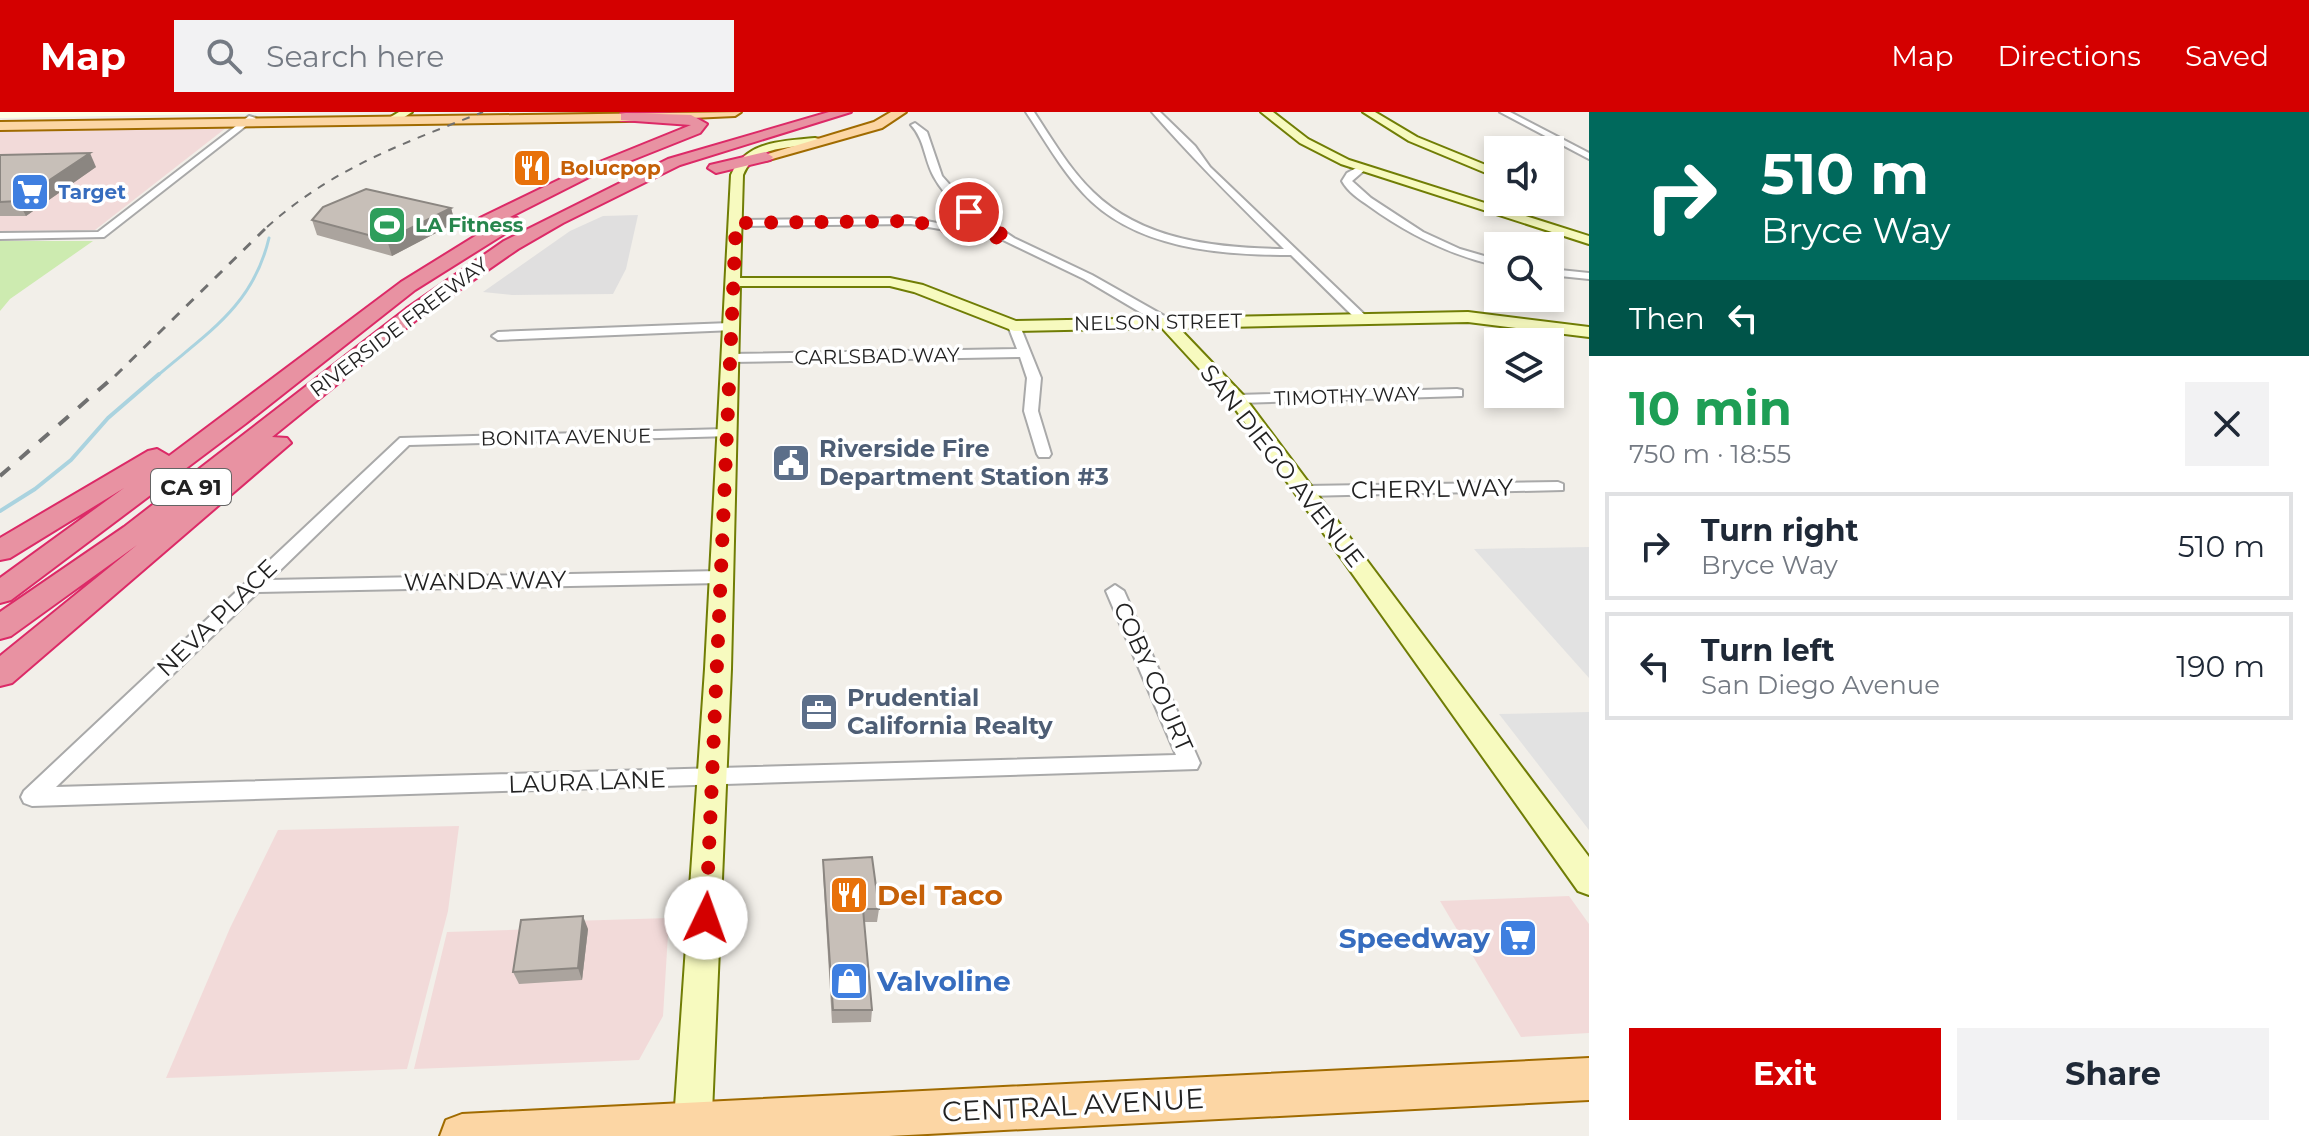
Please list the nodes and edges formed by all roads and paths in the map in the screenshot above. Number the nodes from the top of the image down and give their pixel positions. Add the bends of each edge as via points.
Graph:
1 (556, 112) edge
2 (735, 112) edge
3 (806, 112) edge
4 (847, 112) edge
5 (900, 112) edge
6 (1030, 112) edge
7 (1156, 112) edge
8 (1266, 112) edge
9 (1368, 112) edge
10 (1504, 112) edge
11 (401, 115) edge
12 (626, 117) junction
13 (249, 120) junction
14 (0, 123) edge
15 (915, 125) dead end
16 (870, 127) junction
17 (815, 141) junction
18 (1589, 156) edge
19 (765, 157) junction
20 (741, 163) junction
21 (1363, 168) junction
22 (1484, 168) edge
23 (691, 174) junction
24 (739, 182) junction
25 (1544, 216) edge
26 (736, 223) junction
27 (1543, 223) junction
28 (0, 236) edge
29 (1010, 240) junction
30 (1589, 240) edge
31 (511, 245) junction
32 (1291, 252) junction
33 (1484, 258) edge
34 (1564, 273) edge
35 (1589, 276) edge
36 (733, 282) junction
37 (408, 286) junction
38 (1361, 317) junction
39 (1164, 321) junction
40 (1014, 326) junction
41 (730, 327) junction
42 (1589, 332) edge
43 (498, 336) dead end
44 (377, 341) junction
45 (1024, 353) junction
46 (730, 358) junction
47 (1457, 393) dead end
48 (1237, 399) junction
49 (236, 419) junction
50 (726, 433) junction
51 (405, 441) joint
52 (1044, 454) dead end
53 (1558, 487) dead end
54 (1305, 491) junction
55 (0, 551) edge
56 (720, 577) junction
57 (250, 586) junction
58 (1115, 591) dead end
59 (0, 593) edge
60 (0, 628) edge
61 (0, 674) edge
62 (1190, 763) joint
63 (713, 779) junction
64 (32, 797) joint
65 (1589, 881) edge
66 (1589, 1079) edge
67 (692, 1130) edge
68 (462, 1136) edge

1 - 11 main road
2 - 12 main road
3 - 37 highway, RIVERSIDE FREEWAY / CA 91 via 660,155 570,192
4 - 16 main road via 875,119
4 - 31 highway, RIVERSIDE FREEWAY / CA 91 via 674,162
5 - 16 main road
6 - 32 street via 1088,193 1130,223 1194,245
7 - 32 street
8 - 21 street via 1314,147
9 - 22 street via 1413,139
10 - 18 street
11 - 12 main road
11 - 13 main road
12 - 37 highway via 691,119 700,124 511,208 423,262
13 - 14 main road
13 - 28 street via 100,235
15 - 29 street, SAN DIEGO AVENUE via 923,132 938,177 969,212
16 - 17 main road
17 - 19 main road
17 - 20 street via 761,150
19 - 20 highway
19 - 24 street
20 - 23 highway
20 - 24 street
21 - 27 street
21 - 33 street via 1350,175 1350,187 1397,223
23 - 24 highway via 722,173
23 - 31 highway
24 - 26 street
25 - 27 street
26 - 29 street via 911,221
26 - 36 street
27 - 30 street
29 - 39 street, SAN DIEGO AVENUE
31 - 44 highway, RIVERSIDE FREEWAY / CA 91
32 - 38 street
34 - 35 street
36 - 40 street, NELSON STREET via 890,282
36 - 41 street
37 - 49 highway, RIVERSIDE FREEWAY / CA 91
38 - 39 street, NELSON STREET
38 - 42 street, NELSON STREET via 1468,317
39 - 40 street, NELSON STREET
39 - 48 street, SAN DIEGO AVENUE
40 - 45 street
41 - 43 street
41 - 46 street
44 - 60 highway, RIVERSIDE FREEWAY / CA 91 via 134,533
44 - 61 highway via 330,399
45 - 46 street, CARLSBAD WAY
45 - 52 street via 1034,378 1031,411
46 - 50 street
47 - 48 street, TIMOTHY WAY
48 - 54 street, SAN DIEGO AVENUE
49 - 55 highway via 140,465
49 - 59 highway, RIVERSIDE FREEWAY / CA 91
50 - 51 street, BONITA AVENUE
50 - 56 street
51 - 57 street, NEVA PLACE
53 - 54 street, CHERYL WAY
54 - 65 street, SAN DIEGO AVENUE
56 - 57 street, WANDA WAY
56 - 63 street
57 - 64 street, NEVA PLACE
58 - 62 street, COBY COURT
62 - 63 street, LAURA LANE
63 - 64 street, LAURA LANE
63 - 67 street
66 - 67 main road, CENTRAL AVENUE
67 - 68 main road, CENTRAL AVENUE

